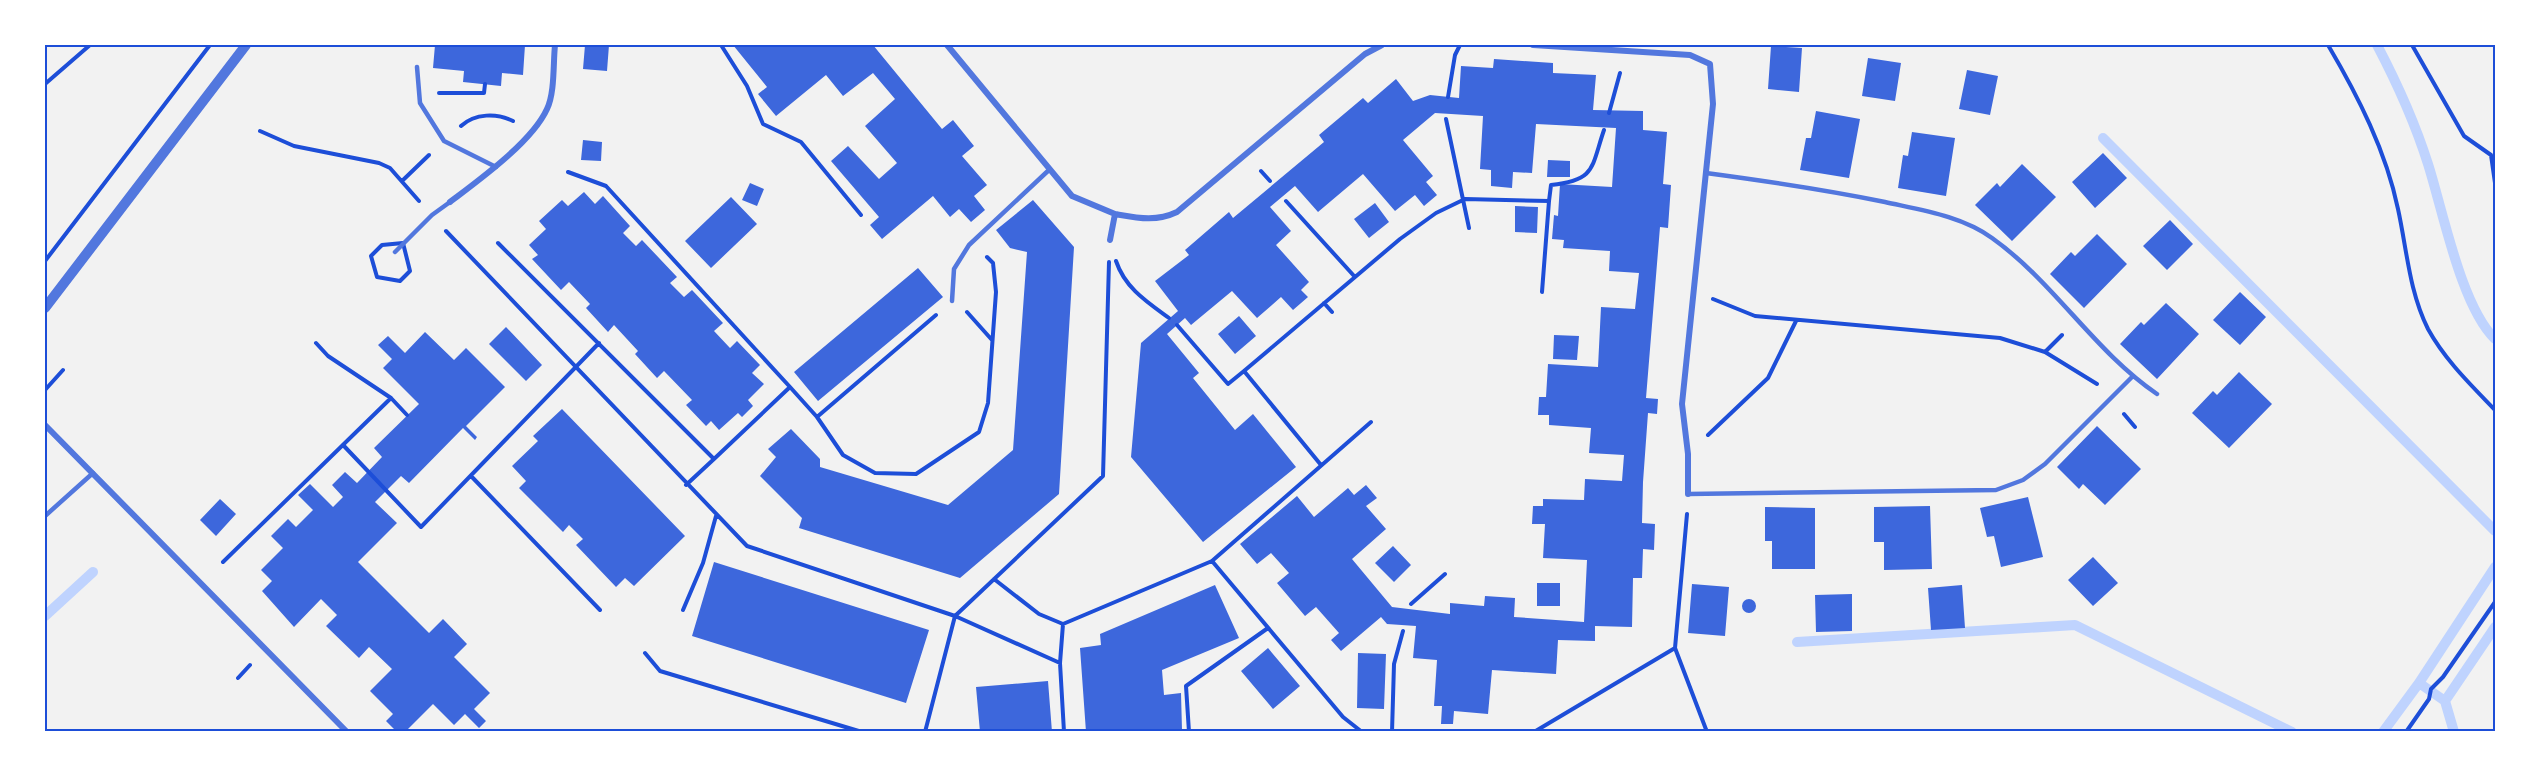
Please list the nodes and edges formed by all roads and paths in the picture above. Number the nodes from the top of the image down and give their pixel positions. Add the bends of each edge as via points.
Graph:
1 (90, 45) edge
2 (210, 45) edge
3 (246, 45) edge
4 (555, 45) edge
5 (721, 45) edge
6 (947, 45) edge
7 (1382, 45) edge
8 (1460, 45) edge
9 (1533, 45) edge
10 (2328, 45) edge
11 (2412, 45) edge
12 (1626, 52) junction
13 (417, 67) dead end
14 (45, 84) edge
15 (484, 84) dead end
16 (1448, 97) dead end
17 (420, 103) junction
18 (1609, 112) dead end
19 (1446, 119) dead end
20 (1604, 130) dead end
21 (260, 131) dead end
22 (2495, 151) edge
23 (2491, 155) junction
24 (496, 167) junction
25 (1050, 169) junction
26 (1259, 169) dead end
27 (568, 172) dead end
28 (1706, 173) junction
29 (1270, 181) dead end
30 (402, 182) dead end
31 (2495, 183) edge
32 (1465, 199) junction
33 (1286, 201) dead end
34 (1549, 201) junction
35 (450, 202) joint
36 (1115, 214) junction
37 (861, 215) dead end
38 (1470, 228) dead end
39 (1110, 240) junction
40 (498, 243) dead end
41 (969, 245) junction
42 (395, 252) dead end
43 (45, 261) edge
44 (474, 262) dead end
45 (1354, 277) junction
46 (1542, 292) dead end
47 (1692, 297) junction
48 (952, 301) junction
49 (1324, 303) junction
50 (45, 308) edge
51 (2067, 311) junction
52 (1332, 312) dead end
53 (1169, 318) dead end
54 (1796, 321) junction
55 (1177, 325) dead end
56 (993, 340) junction
57 (316, 343) dead end
58 (599, 343) junction
59 (2045, 351) junction
60 (576, 369) junction
61 (63, 370) dead end
62 (1244, 371) junction
63 (2132, 377) junction
64 (790, 387) junction
65 (45, 390) edge
66 (2157, 394) dead end
67 (391, 398) junction
68 (2109, 398) junction
69 (2495, 410) edge
70 (407, 415) dead end
71 (817, 417) junction
72 (1371, 422) dead end
73 (45, 425) edge
74 (2136, 427) dead end
75 (344, 446) junction
76 (1688, 454) junction
77 (714, 459) junction
78 (1321, 465) junction
79 (93, 473) junction
80 (471, 477) junction
81 (686, 485) junction
82 (1688, 494) junction
83 (45, 516) edge
84 (716, 516) junction
85 (1212, 561) junction
86 (223, 562) dead end
87 (1445, 574) dead end
88 (994, 579) junction
89 (2495, 602) edge
90 (1411, 604) dead end
91 (600, 610) dead end
92 (683, 610) dead end
93 (955, 616) junction
94 (1064, 624) junction
95 (1268, 628) junction
96 (1403, 631) dead end
97 (1675, 648) junction
98 (645, 653) dead end
99 (1060, 663) junction
100 (250, 665) dead end
101 (238, 678) dead end
102 (347, 732) edge
103 (862, 732) edge
104 (925, 732) edge
105 (1064, 732) edge
106 (1189, 732) edge
107 (1362, 732) edge
108 (1392, 732) edge
109 (1534, 732) edge
110 (1707, 732) edge
111 (2406, 732) edge

1 - 14 path
2 - 43 path
3 - 50 street
4 - 24 street via 548,108
5 - 37 path via 747,86 763,124 801,141
6 - 25 street
7 - 36 street via 1365,54 1177,212 1148,220
8 - 16 path
9 - 12 street
10 - 69 path via 2384,159 2398,208 2410,276 2428,329 2442,352
11 - 23 path via 2464,136
12 - 18 path
12 - 28 street via 1690,55 1710,64 1713,104
13 - 17 lane
15 - 17 path via 484,93 435,93
17 - 24 lane via 444,141
19 - 32 path
20 - 34 path via 1591,170 1577,182 1551,185
21 - 30 path via 294,146 379,163 390,168
22 - 23 path
23 - 31 path
24 - 35 street
25 - 36 street via 1072,196
25 - 41 lane
26 - 29 path
27 - 64 path via 606,186
28 - 47 street
28 - 51 lane via 1812,188 1919,209 1964,223 1991,237 2020,260
32 - 34 path
32 - 38 path
32 - 45 path via 1400,238
33 - 45 path
34 - 46 path
35 - 42 lane
36 - 39 street
39 - 53 path via 1120,273 1136,293
39 - 88 path via 1103,476
40 - 58 path
41 - 48 lane via 954,269
41 - 56 path via 993,263
44 - 60 path
45 - 49 path
47 - 54 path via 1709,298 1755,316
47 - 76 street via 1682,404
48 - 56 path via 960,304
48 - 71 path
49 - 52 path
49 - 62 path
51 - 59 path via 2066,330
51 - 63 lane
54 - 59 path via 2000,338
54 - 76 path via 1768,378
55 - 62 path via 1228,384
56 - 71 path via 988,403 979,432 916,474 875,473 843,455
57 - 67 path via 328,356
58 - 60 path
58 - 77 path
59 - 68 path via 2083,373
60 - 80 path
60 - 81 path
61 - 65 path
62 - 78 path
63 - 66 lane
63 - 68 lane
64 - 71 path
64 - 77 path
67 - 70 path
67 - 75 path
68 - 74 path
68 - 82 lane via 2044,464 2023,480 1996,490
72 - 78 path
73 - 79 street
75 - 80 path via 421,527
75 - 86 path
76 - 82 street
77 - 81 path
78 - 85 path
79 - 83 lane
79 - 102 street
80 - 91 path
81 - 84 path
82 - 97 path
84 - 92 path via 703,563
84 - 93 path via 747,546
85 - 94 path
85 - 95 path
87 - 90 path
88 - 93 path
88 - 94 path via 1039,614
89 - 111 path via 2431,689 2429,699
93 - 99 path
93 - 104 path
94 - 99 path
95 - 106 path via 1186,686
95 - 107 path via 1343,717
96 - 108 path via 1394,664
97 - 109 path
97 - 110 path
98 - 103 path via 660,671
99 - 105 path
100 - 101 path

